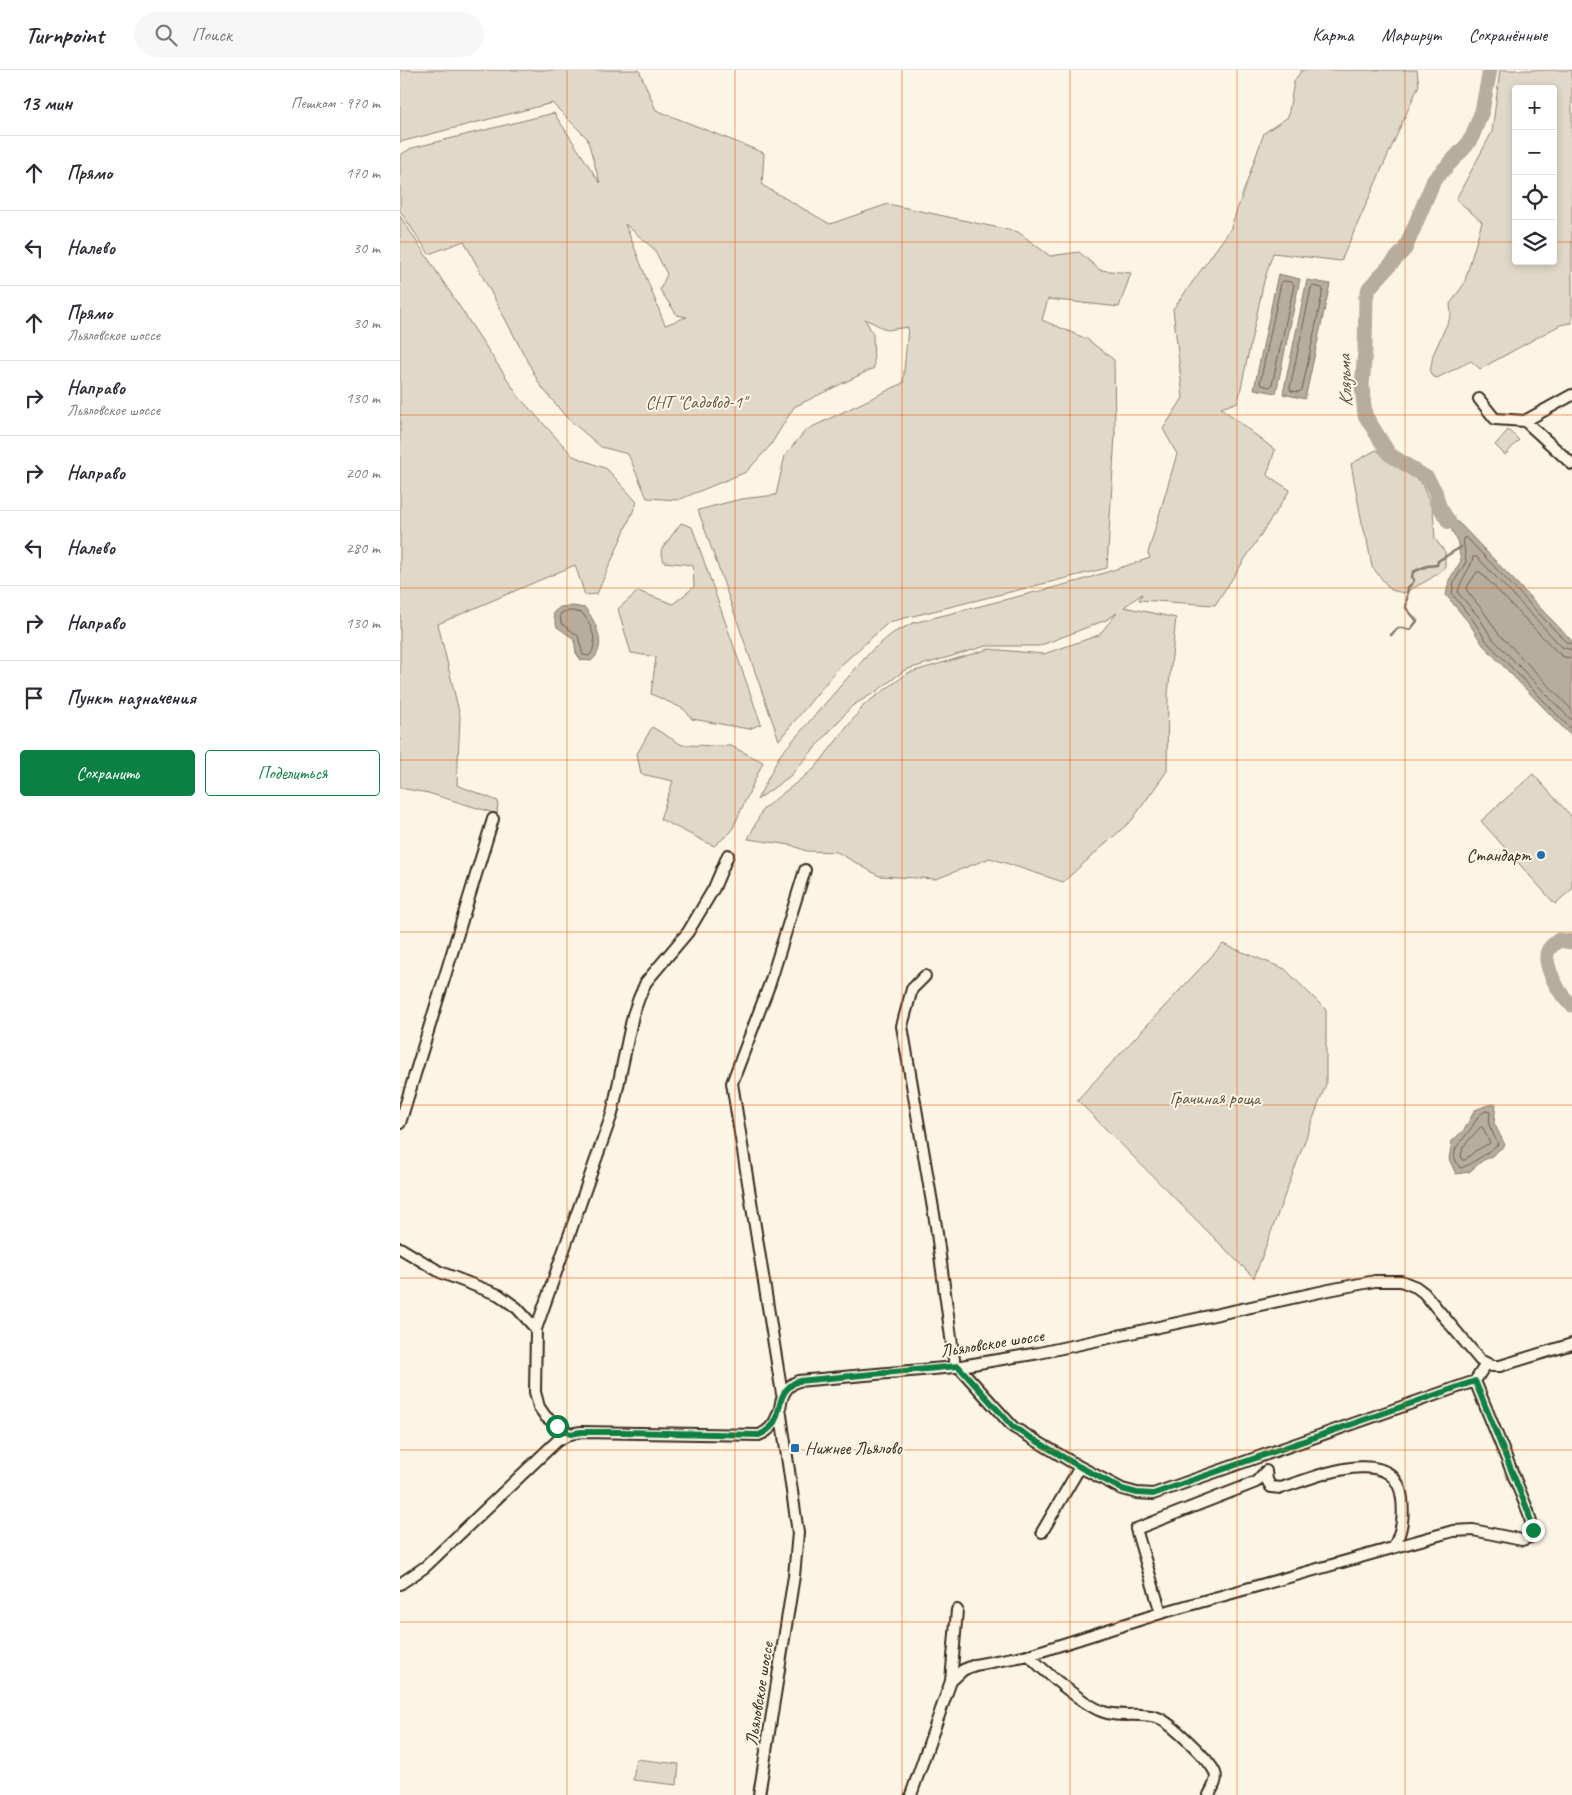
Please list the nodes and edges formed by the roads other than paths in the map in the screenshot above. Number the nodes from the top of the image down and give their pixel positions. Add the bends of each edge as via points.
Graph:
1 (1572, 395) edge
2 (1479, 399) dead end
3 (1525, 421) junction
4 (1572, 464) edge
5 (493, 820) dead end
6 (728, 855) dead end
7 (805, 870) dead end
8 (925, 976) dead end
9 (400, 1123) edge
10 (400, 1248) edge
11 (536, 1329) junction
12 (1572, 1344) edge
13 (1486, 1364) junction
14 (956, 1366) junction
15 (1475, 1381) junction
16 (782, 1394) junction
17 (780, 1408) junction
18 (570, 1434) junction
19 (1080, 1467) junction
20 (1042, 1532) dead end
21 (1394, 1547) junction
22 (400, 1584) edge
23 (957, 1610) dead end
24 (1161, 1613) junction
25 (1029, 1655) junction
26 (951, 1680) junction
27 (759, 1795) edge
28 (911, 1795) edge
29 (1209, 1795) edge

1 - 3 street
2 - 3 street via 1495,419
3 - 4 street
5 - 9 street
6 - 11 street via 714,888 688,932 646,982 633,1015 612,1114
7 - 16 street via 770,983 732,1083
8 - 14 street via 912,990 902,1026
10 - 11 street via 440,1272 500,1295
11 - 18 street via 535,1392 539,1407 546,1417
12 - 13 street via 1509,1364
13 - 14 street, Льяловское шоссе via 1424,1293 1408,1283 1393,1280 1329,1290 1039,1353
13 - 15 street
14 - 16 street, Льяловское шоссе via 798,1381
14 - 19 street via 1013,1427
15 - 19 street via 1153,1494 1122,1489
15 - 21 street via 1532,1521 1530,1537 1522,1540 1473,1530 1453,1531
16 - 17 street, Льяловское шоссе
17 - 18 street via 769,1431 759,1435
17 - 27 street, Льяловское шоссе via 798,1534
18 - 22 street via 557,1442 425,1567
19 - 20 street
21 - 24 street
21 - 24 street via 1404,1516 1402,1494 1396,1479 1387,1472 1376,1468 1342,1468 1281,1488 1271,1487 1266,1471 1256,1482 1136,1529
23 - 26 street
24 - 25 street
25 - 26 street via 975,1665
25 - 29 street via 1039,1667 1103,1712 1154,1717 1163,1721 1198,1750 1215,1773
26 - 28 street

